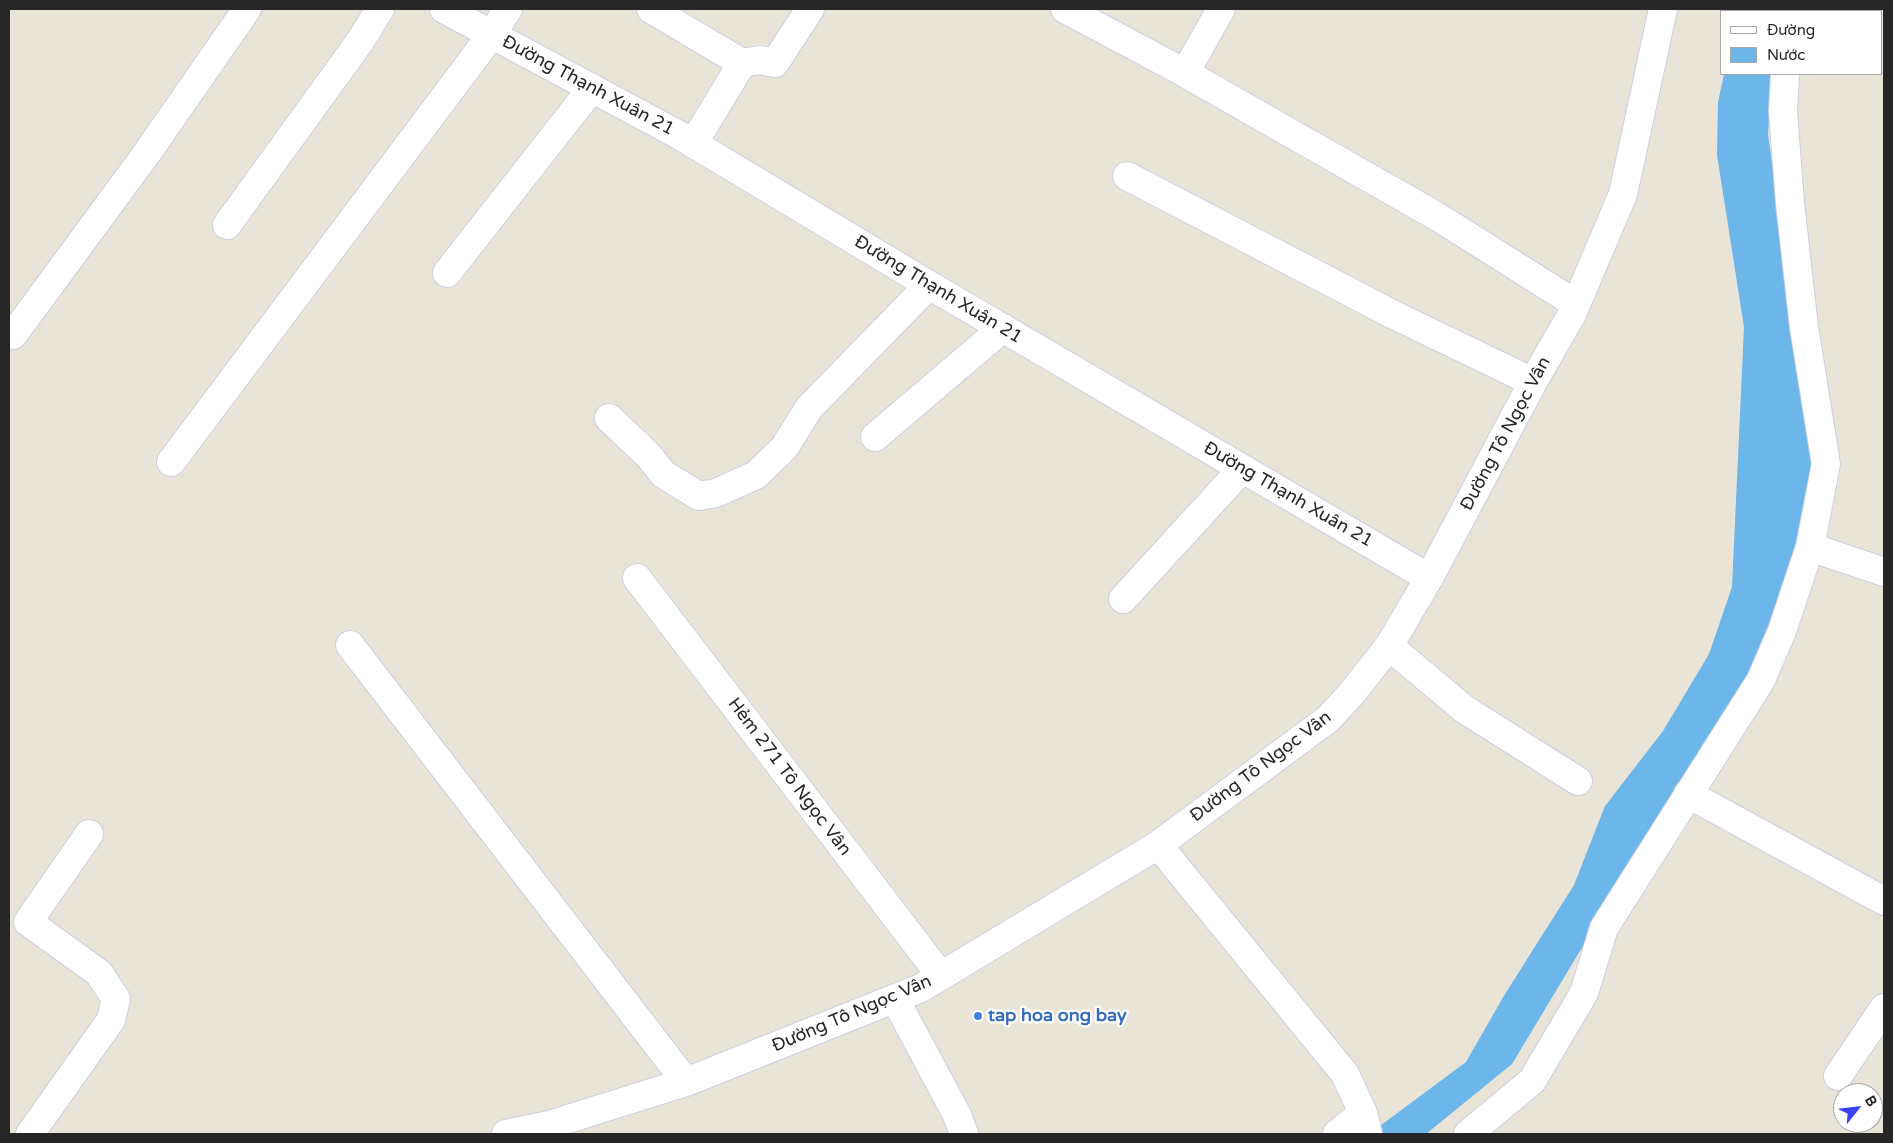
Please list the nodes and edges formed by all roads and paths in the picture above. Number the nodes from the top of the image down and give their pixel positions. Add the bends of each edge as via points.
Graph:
1 (247, 9) edge
2 (380, 9) edge
3 (444, 9) edge
4 (508, 9) edge
5 (651, 9) edge
6 (810, 9) edge
7 (1065, 9) edge
8 (1221, 9) edge
9 (1663, 9) edge
10 (492, 34) junction
11 (742, 63) junction
12 (1185, 73) junction
13 (1785, 75) edge
14 (592, 88) junction
15 (694, 144) junction
16 (1127, 176) dead end
17 (227, 226) dead end
18 (447, 273) dead end
19 (929, 285) junction
20 (1576, 304) junction
21 (1003, 328) junction
22 (13, 335) dead end
23 (1533, 382) junction
24 (609, 418) dead end
25 (875, 437) dead end
26 (172, 462) dead end
27 (1242, 469) junction
28 (1810, 547) junction
29 (1884, 572) edge
30 (637, 578) dead end
31 (1429, 578) junction
32 (1123, 599) dead end
33 (350, 645) dead end
34 (1389, 646) junction
35 (1578, 781) dead end
36 (1688, 794) junction
37 (89, 834) dead end
38 (1158, 845) junction
39 (1884, 900) edge
40 (942, 976) junction
41 (895, 999) junction
42 (1884, 1008) edge
43 (1838, 1076) dead end
44 (686, 1082) junction
45 (1366, 1124) edge
46 (578, 1126) edge
47 (30, 1134) edge
48 (506, 1134) edge
49 (964, 1134) edge
50 (1338, 1134) edge
51 (1468, 1134) edge

1 - 22 street via 147,153
2 - 17 street via 362,40
3 - 10 street, Đường Thạnh Xuân 21
4 - 10 street
5 - 11 street
6 - 11 street via 775,63 760,60
7 - 12 street
8 - 12 street
9 - 20 street, Đường Tô Ngọc Vân via 1623,194
10 - 14 street, Đường Thạnh Xuân 21
10 - 26 street
11 - 15 street
12 - 20 street via 1438,217
13 - 28 street via 1783,111 1792,222 1804,327 1826,464
14 - 15 street, Đường Thạnh Xuân 21
14 - 18 street
15 - 19 street, Đường Thạnh Xuân 21
16 - 23 street via 1392,314
19 - 21 street, Đường Thạnh Xuân 21
19 - 24 street via 809,408 784,448 756,475 716,493 699,496 663,474
20 - 23 street, Đường Tô Ngọc Vân
21 - 25 street
21 - 27 street, Đường Thạnh Xuân 21
23 - 31 street, Đường Tô Ngọc Vân
27 - 31 street, Đường Thạnh Xuân 21
27 - 32 street
28 - 29 street
28 - 36 street via 1782,631 1761,680
30 - 40 street, Hẻm 271 Tô Ngọc Vân
31 - 34 street, Đường Tô Ngọc Vân
33 - 44 street
34 - 35 street via 1464,709
34 - 38 street, Đường Tô Ngọc Vân via 1328,719
36 - 39 street
36 - 51 street via 1604,928 1584,993 1532,1081
37 - 47 street via 28,922 99,974 116,999 111,1020
38 - 40 street, Đường Tô Ngọc Vân
38 - 45 street via 1345,1074
40 - 41 street, Đường Tô Ngọc Vân
41 - 44 street, Đường Tô Ngọc Vân
41 - 49 street
42 - 43 street
44 - 46 street, Đường Tô Ngọc Vân
45 - 50 street
46 - 48 street, Đường Tô Ngọc Vân via 549,1126

